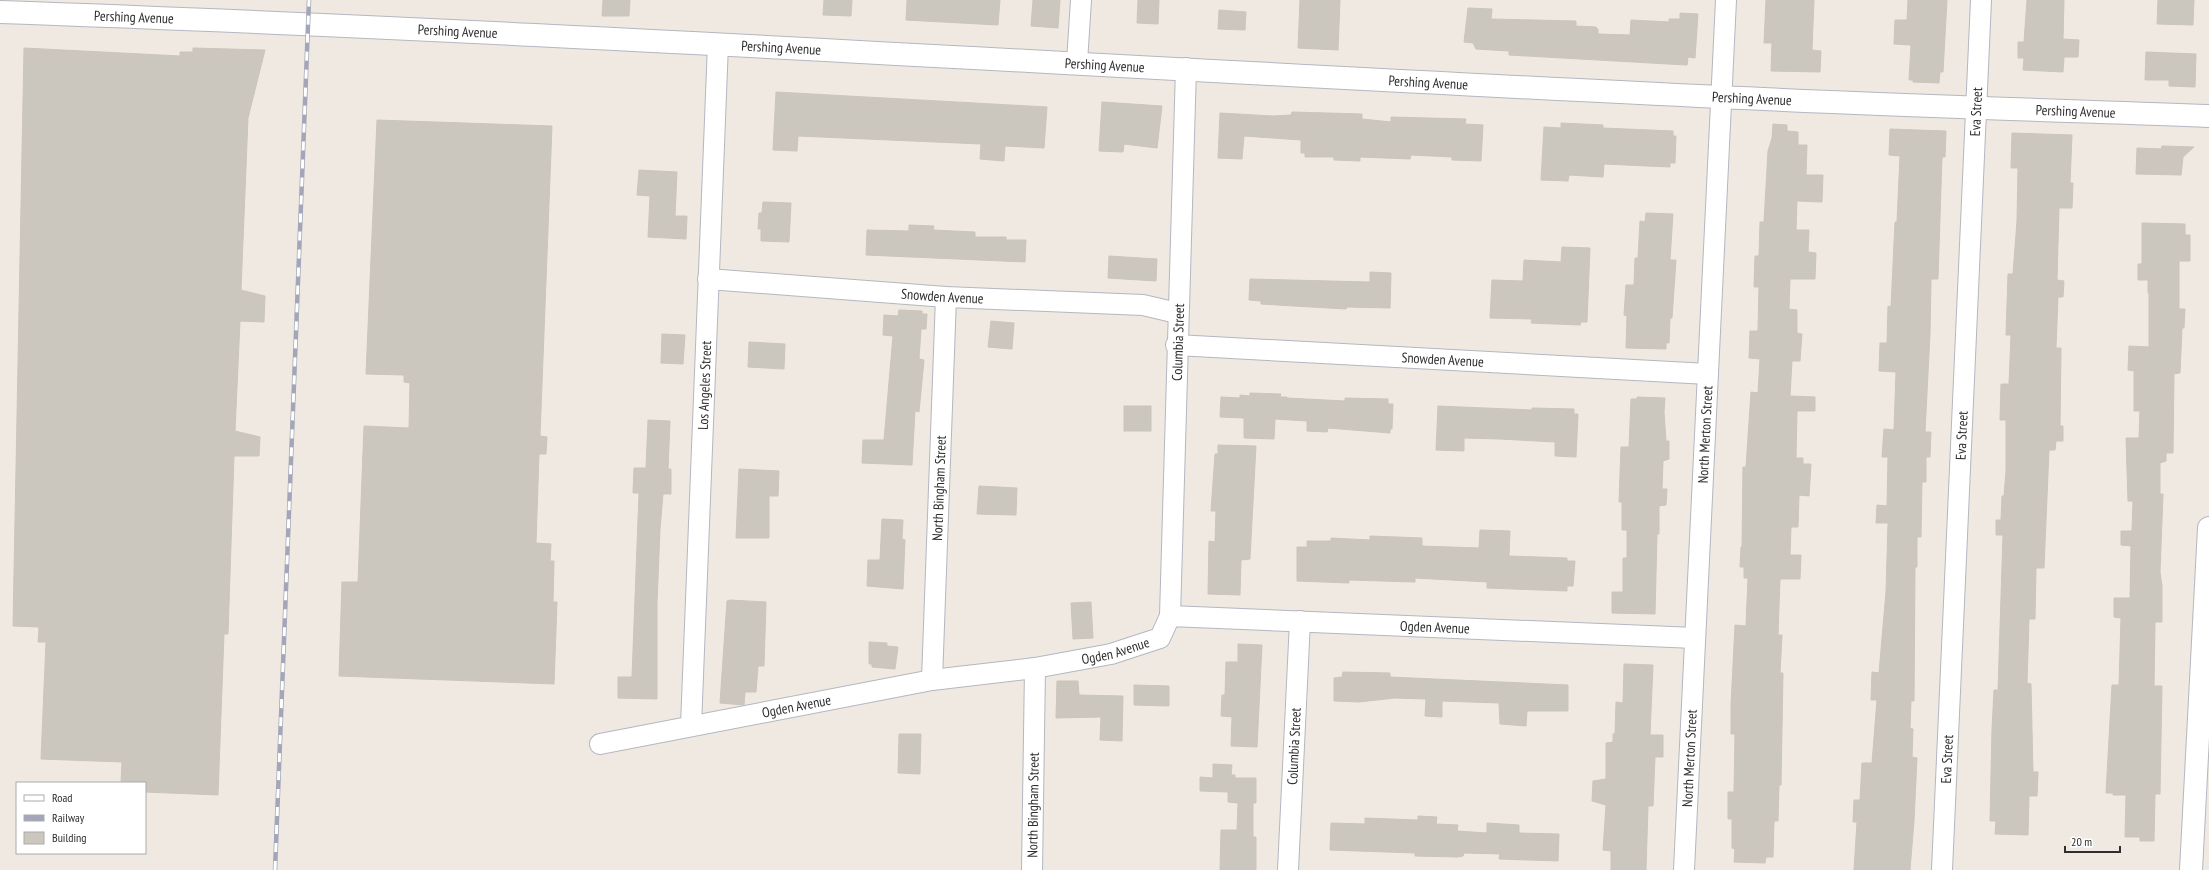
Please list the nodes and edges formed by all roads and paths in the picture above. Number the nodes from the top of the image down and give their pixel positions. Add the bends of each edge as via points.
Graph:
1 (1081, 0) edge
2 (1726, 0) edge
3 (1982, 0) edge
4 (0, 12) edge
5 (718, 44) junction
6 (1077, 62) junction
7 (1186, 68) junction
8 (1722, 97) junction
9 (1976, 107) junction
10 (2209, 116) edge
11 (708, 279) junction
12 (946, 297) junction
13 (1177, 312) junction
14 (1176, 345) junction
15 (1708, 374) junction
16 (2209, 528) edge
17 (1170, 616) junction
18 (1300, 622) junction
19 (1695, 638) junction
20 (1035, 668) junction
21 (932, 680) junction
22 (691, 726) junction
23 (600, 744) dead end
24 (1032, 870) edge
25 (1288, 870) edge
26 (1684, 870) edge
27 (1942, 870) edge
28 (2191, 870) edge

1 - 6 street
2 - 8 street, North Merton Street
3 - 9 street, Eva Street
4 - 5 street, Pershing Avenue via 283,22
5 - 6 street, Pershing Avenue
5 - 11 street, Los Angeles Street
6 - 7 street, Pershing Avenue
7 - 8 street, Pershing Avenue
7 - 13 street, Columbia Street
8 - 9 street, Pershing Avenue
8 - 15 street, North Merton Street
9 - 10 street, Pershing Avenue
9 - 27 street, Eva Street
11 - 12 street, Snowden Avenue
11 - 22 street, Los Angeles Street
12 - 13 street, Snowden Avenue via 1143,305
12 - 21 street, North Bingham Street
13 - 14 street, Columbia Street
14 - 15 street, Snowden Avenue
14 - 17 street, Columbia Street
15 - 19 street, North Merton Street
16 - 28 street
17 - 18 street, Ogden Avenue
17 - 20 street, Ogden Avenue via 1160,638 1111,654
18 - 19 street, Ogden Avenue
18 - 25 street, Columbia Street
19 - 26 street, North Merton Street
20 - 21 street, Ogden Avenue
20 - 24 street, North Bingham Street
21 - 22 street, Ogden Avenue
22 - 23 street, Ogden Avenue

